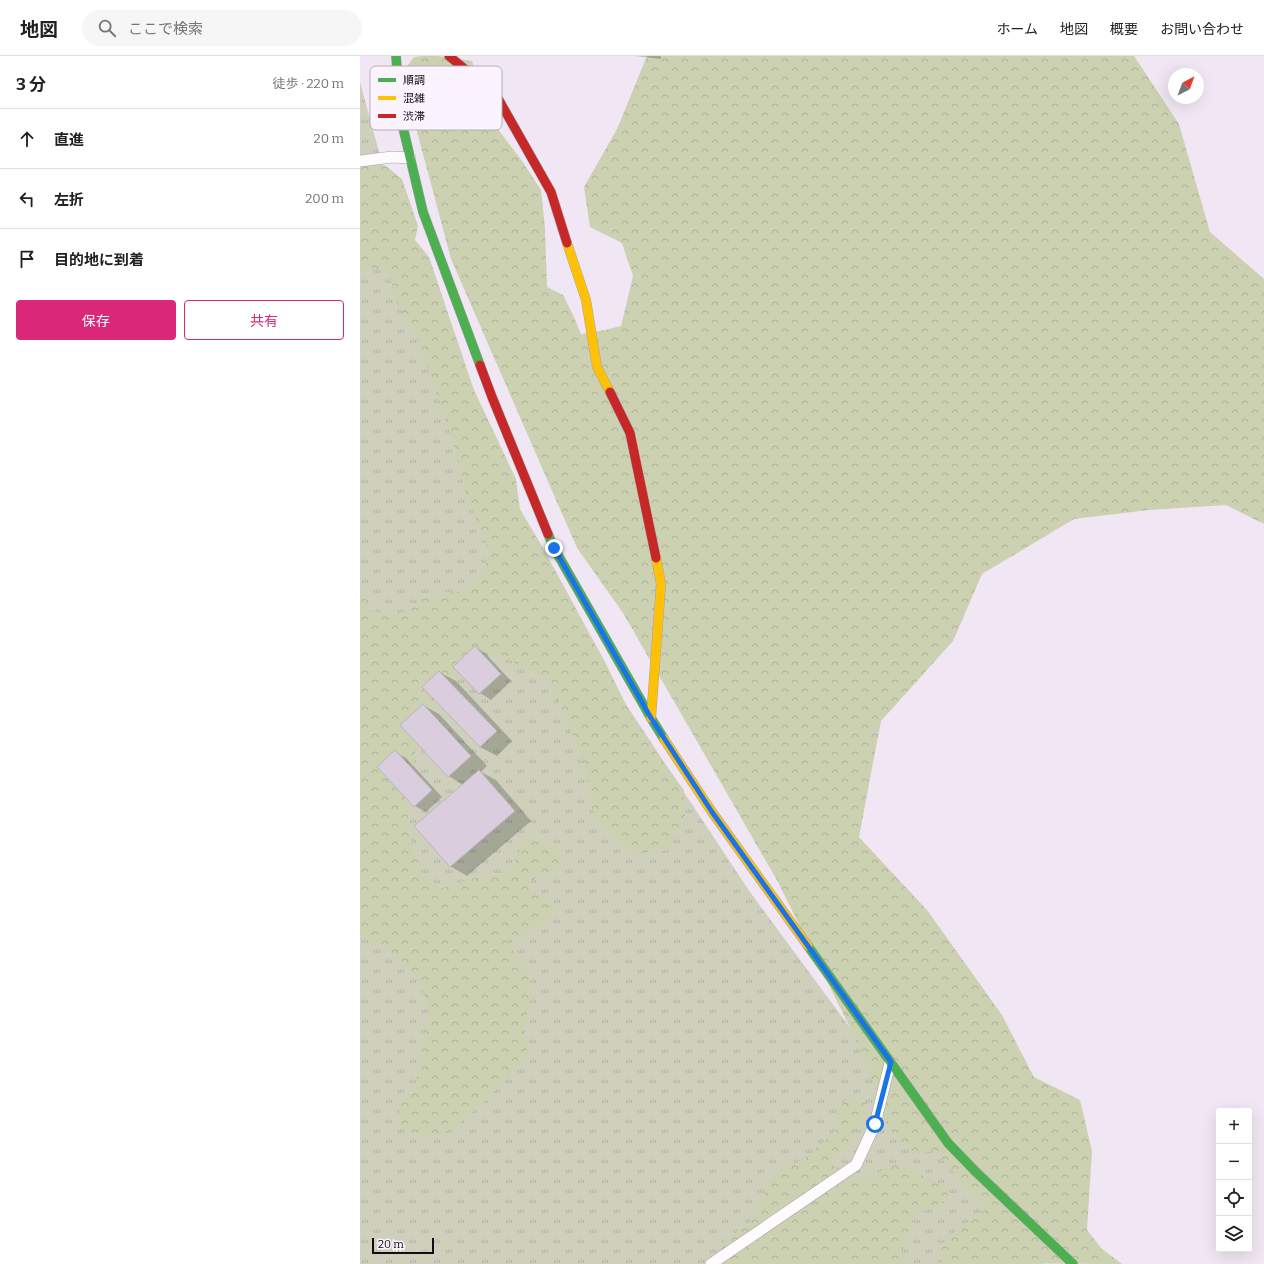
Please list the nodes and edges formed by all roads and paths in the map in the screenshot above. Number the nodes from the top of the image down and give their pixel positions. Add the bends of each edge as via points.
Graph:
1 (396, 56) edge
2 (449, 56) edge
3 (397, 66) edge
4 (461, 66) edge
5 (502, 106) edge
6 (404, 130) edge
7 (410, 158) junction
8 (360, 160) edge
9 (651, 718) junction
10 (891, 1062) junction
11 (711, 1264) edge
12 (1073, 1264) edge

1 - 3 street
2 - 4 street
5 - 9 street via 551,192 586,300 597,367 630,433 661,584
6 - 7 street
7 - 8 lane
7 - 9 street via 426,219 492,397 554,548
9 - 10 street via 712,812
10 - 11 lane via 875,1124 856,1164
10 - 12 street via 948,1143

